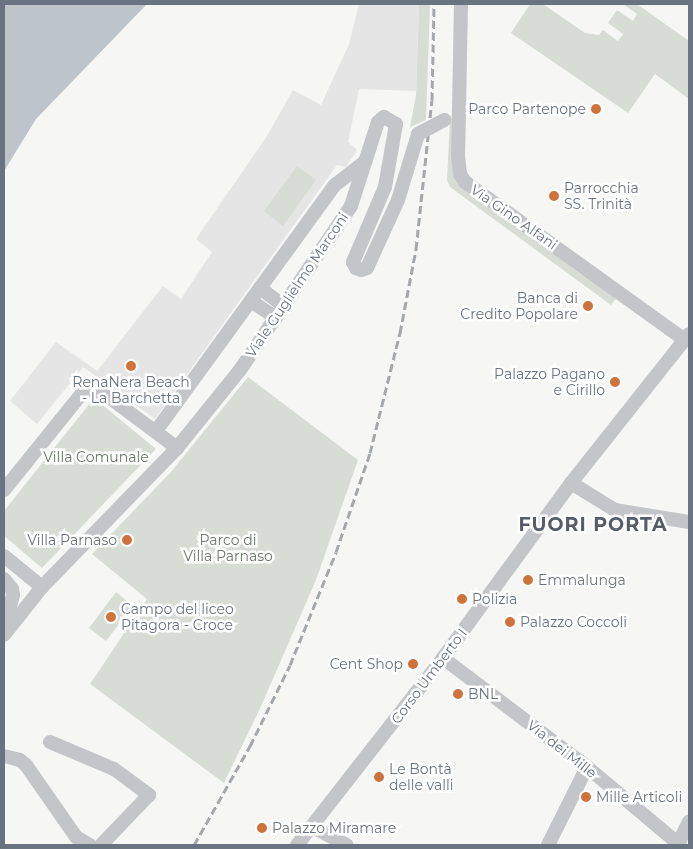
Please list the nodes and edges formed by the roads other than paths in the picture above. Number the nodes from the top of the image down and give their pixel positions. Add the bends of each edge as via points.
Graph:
1 (461, 4) edge
2 (461, 116) junction
3 (366, 160) junction
4 (260, 288) junction
5 (251, 301) junction
6 (284, 306) junction
7 (276, 318) junction
8 (687, 337) edge
9 (156, 432) junction
10 (177, 448) junction
11 (570, 483) junction
12 (4, 490) edge
13 (689, 522) edge
14 (4, 556) edge
15 (4, 579) edge
16 (42, 587) junction
17 (4, 634) edge
18 (443, 658) junction
19 (50, 742) dead end
20 (4, 756) edge
21 (587, 767) junction
22 (689, 821) edge
23 (313, 827) junction
24 (331, 842) edge
25 (90, 845) edge
26 (101, 845) edge
27 (297, 845) edge
28 (347, 845) edge
29 (548, 845) edge
30 (679, 845) edge

1 - 2 street, Via Gino Alfani
2 - 3 street, bridge via 444,120 418,134 392,214 367,268 361,270 353,262 385,187 396,124 392,119 384,117 378,122
2 - 8 street, Via Gino Alfani via 458,156 460,174 465,182
3 - 4 street, Viale Guglielmo Marconi via 335,185
3 - 6 street, Viale Guglielmo Marconi via 351,206
4 - 5 street, Viale Guglielmo Marconi
4 - 6 street
5 - 7 street
5 - 9 street, Viale Guglielmo Marconi
6 - 7 street, Viale Guglielmo Marconi
7 - 10 street, Viale Guglielmo Marconi via 224,391
8 - 11 street, Corso Umberto I
9 - 10 street
9 - 12 street via 102,392 83,392
10 - 16 street, Viale Guglielmo Marconi
11 - 13 street via 616,510
11 - 18 street, Corso Umberto I
14 - 16 street
15 - 17 street via 13,595
16 - 17 street, Viale Guglielmo Marconi
18 - 21 street, Via dei Mille
18 - 23 street, Corso Umberto I
19 - 26 street via 114,769 149,795
20 - 25 street via 14,757 26,765 76,837
21 - 29 street
21 - 30 street, Via dei Mille
22 - 30 street
23 - 24 street
23 - 27 street, Corso Umberto I
24 - 28 street

